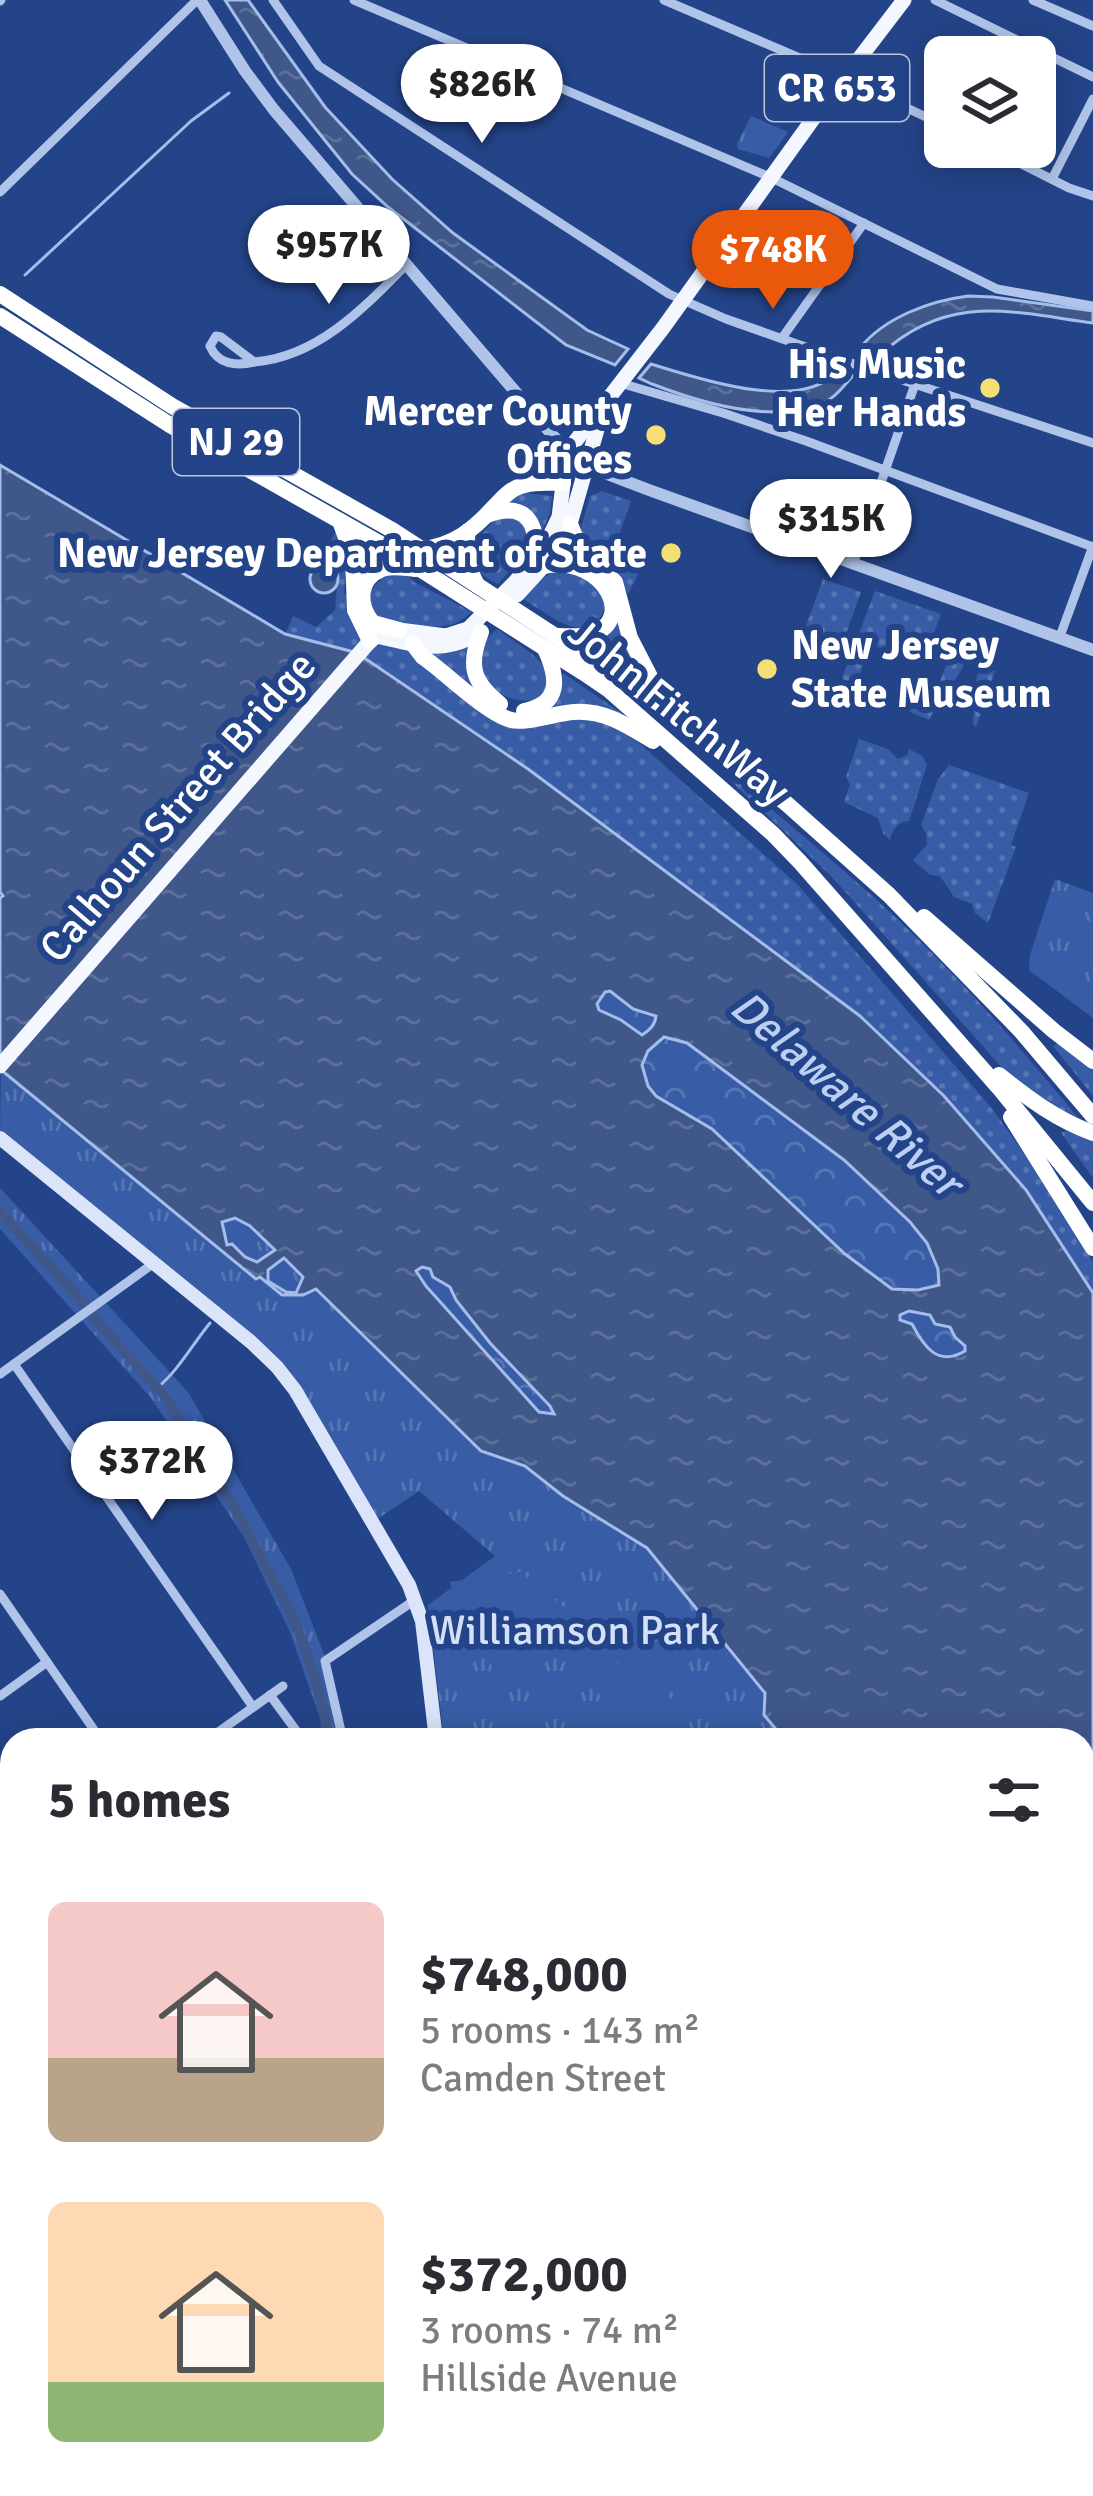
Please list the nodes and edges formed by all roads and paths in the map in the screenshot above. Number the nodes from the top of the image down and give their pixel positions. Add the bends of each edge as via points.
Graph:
1 (199, 0) edge
2 (273, 0) edge
3 (354, 0) edge
4 (664, 0) edge
5 (904, 0) edge
6 (934, 0) edge
7 (1033, 0) edge
8 (1093, 26) edge
9 (1093, 77) edge
10 (845, 78) junction
11 (1093, 99) edge
12 (924, 116) edge
13 (1030, 168) edge
14 (772, 178) junction
15 (1052, 179) junction
16 (0, 192) edge
17 (1093, 196) edge
18 (864, 223) junction
19 (406, 265) junction
20 (0, 293) edge
21 (683, 301) junction
22 (1093, 306) edge
23 (0, 316) edge
24 (782, 338) junction
25 (254, 362) dead end
26 (624, 378) junction
27 (915, 384) junction
28 (608, 400) junction
29 (1093, 442) edge
30 (567, 452) junction
31 (586, 466) junction
32 (885, 470) junction
33 (563, 483) junction
34 (486, 516) junction
35 (339, 520) junction
36 (569, 524) junction
37 (469, 531) junction
38 (1093, 547) edge
39 (422, 549) junction
40 (853, 563) junction
41 (538, 564) junction
42 (422, 570) junction
43 (476, 584) junction
44 (480, 628) junction
45 (399, 630) junction
46 (1059, 639) junction
47 (370, 642) junction
48 (551, 642) junction
49 (413, 644) junction
50 (1093, 650) edge
51 (666, 708) junction
52 (687, 760) junction
53 (856, 865) junction
54 (932, 1013) junction
55 (1093, 1061) edge
56 (979, 1065) junction
57 (0, 1066) edge
58 (1093, 1116) edge
59 (1093, 1133) edge
60 (0, 1138) edge
61 (1093, 1203) edge
62 (1093, 1248) edge
63 (154, 1263) junction
64 (14, 1364) junction
65 (0, 1374) edge
66 (0, 1594) edge
67 (415, 1600) junction
68 (47, 1662) junction
69 (283, 1686) dead end
70 (270, 1695) junction
71 (0, 1696) edge
72 (253, 1707) junction
73 (93, 1728) edge
74 (224, 1728) edge
75 (294, 1728) edge
76 (340, 1728) edge
77 (435, 1728) edge

1 - 16 street
1 - 19 street via 274,110
2 - 21 street via 319,66
3 - 14 street
4 - 10 street
5 - 10 main road, CR 653
6 - 9 street
7 - 8 street
10 - 12 street
10 - 14 main road, CR 653
11 - 15 street
13 - 15 street
14 - 18 street
14 - 21 main road, CR 653
15 - 17 street
18 - 22 street via 997,290
18 - 24 street
19 - 25 street via 333,332
19 - 30 street
20 - 39 highway, John Fitch Way / NJ 29 via 172,406
21 - 24 street
21 - 26 main road, CR 653
23 - 35 highway, John Fitch Way / NJ 29
24 - 27 street
26 - 28 main road
26 - 32 street
27 - 29 street
27 - 32 street
28 - 30 main road
28 - 31 main road
30 - 31 street
30 - 33 main road
31 - 36 main road
31 - 40 street
32 - 38 street
32 - 40 street
33 - 34 highway via 518,487
33 - 41 main road via 559,517
34 - 37 highway
34 - 41 highway via 507,509 527,519
35 - 42 highway, John Fitch Way / NJ 29
35 - 47 highway via 353,557 355,610
36 - 41 main road
36 - 51 highway via 580,549 615,582 637,656
37 - 39 highway via 444,547
37 - 43 highway via 464,558
38 - 46 street
39 - 43 highway, John Fitch Way / NJ 29
40 - 46 street
41 - 44 main road
41 - 48 highway via 581,567 611,596 599,631
42 - 45 highway via 390,567 366,584 369,619
42 - 48 highway, John Fitch Way / NJ 29
43 - 48 highway, John Fitch Way / NJ 29
44 - 45 main road via 446,636
44 - 48 highway via 474,671 489,695 512,710 535,709 551,696
44 - 49 main road via 449,646
45 - 47 main road
46 - 50 street
47 - 49 main road
47 - 57 main road, Calhoun Street Bridge
48 - 51 highway, John Fitch Way / NJ 29
48 - 52 highway, John Fitch Way / NJ 29
49 - 52 highway via 503,717 597,713
51 - 53 highway, John Fitch Way / NJ 29
52 - 54 highway, John Fitch Way / NJ 29 via 786,848
53 - 55 highway
53 - 58 highway, John Fitch Way / NJ 29 via 931,935
54 - 56 highway, John Fitch Way / NJ 29
54 - 59 highway via 1028,1099
56 - 61 highway, John Fitch Way / NJ 29
56 - 62 highway
60 - 63 main road
63 - 64 street
63 - 67 main road via 291,1384
64 - 65 street
64 - 72 street
66 - 68 street
67 - 76 street via 325,1661
67 - 77 main road
68 - 71 street
68 - 73 street
69 - 70 street
70 - 72 street
70 - 75 street
72 - 74 street

